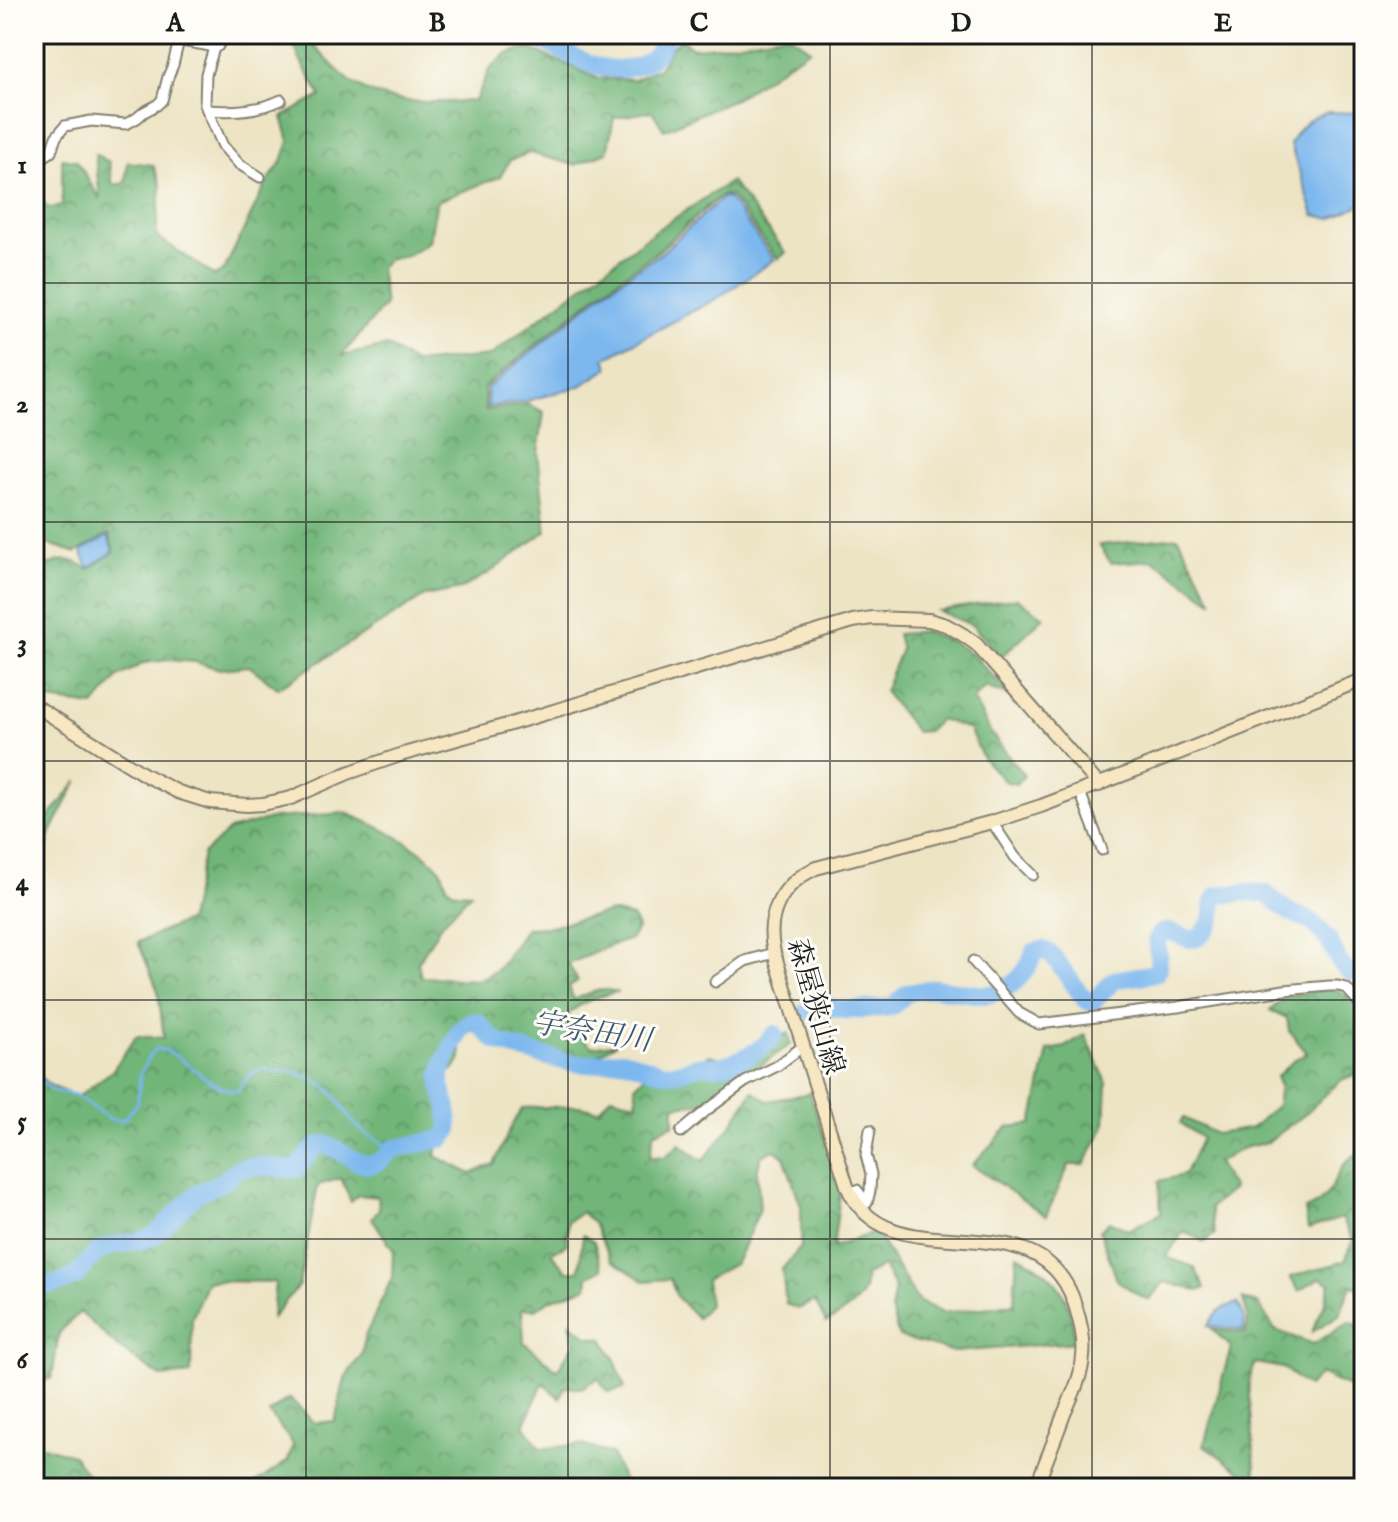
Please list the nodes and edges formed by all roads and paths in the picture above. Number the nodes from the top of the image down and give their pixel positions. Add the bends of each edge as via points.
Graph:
1 (111, 34) edge
2 (119, 34) edge
3 (162, 34) edge
4 (224, 34) edge
5 (179, 40) junction
6 (214, 48) junction
7 (281, 100) dead end
8 (207, 110) junction
9 (34, 163) edge
10 (260, 177) dead end
11 (1364, 679) edge
12 (34, 705) edge
13 (1099, 785) junction
14 (1080, 792) junction
15 (992, 822) junction
16 (1102, 850) dead end
17 (1033, 875) dead end
18 (774, 953) junction
19 (973, 961) dead end
20 (715, 982) dead end
21 (1364, 1008) edge
22 (802, 1047) junction
23 (870, 1130) dead end
24 (681, 1132) dead end
25 (850, 1193) junction
26 (1036, 1488) edge

1 - 2 street
3 - 5 street
4 - 6 street
5 - 6 street
5 - 9 street via 157,105 126,124 81,121 65,126 51,152
6 - 8 street via 206,74
7 - 8 street via 256,109
8 - 10 street via 223,146
11 - 13 main road, 森屋狭山線
12 - 13 main road via 178,792 210,802 263,804 400,755 853,621 929,620 976,644
13 - 14 main road, 森屋狭山線
14 - 15 main road, 森屋狭山線
14 - 16 street
15 - 17 street
15 - 18 main road, 森屋狭山線 via 808,871 776,908 771,926
18 - 20 street via 745,961
18 - 22 main road, 森屋狭山線
19 - 21 street via 1019,1013 1039,1024 1329,986 1346,988
22 - 24 street via 745,1082
22 - 25 main road, 森屋狭山線
23 - 25 street via 867,1203 857,1190
25 - 26 main road, 森屋狭山線 via 864,1213 889,1229 909,1236 1011,1245 1042,1260 1065,1282 1078,1315 1084,1355

